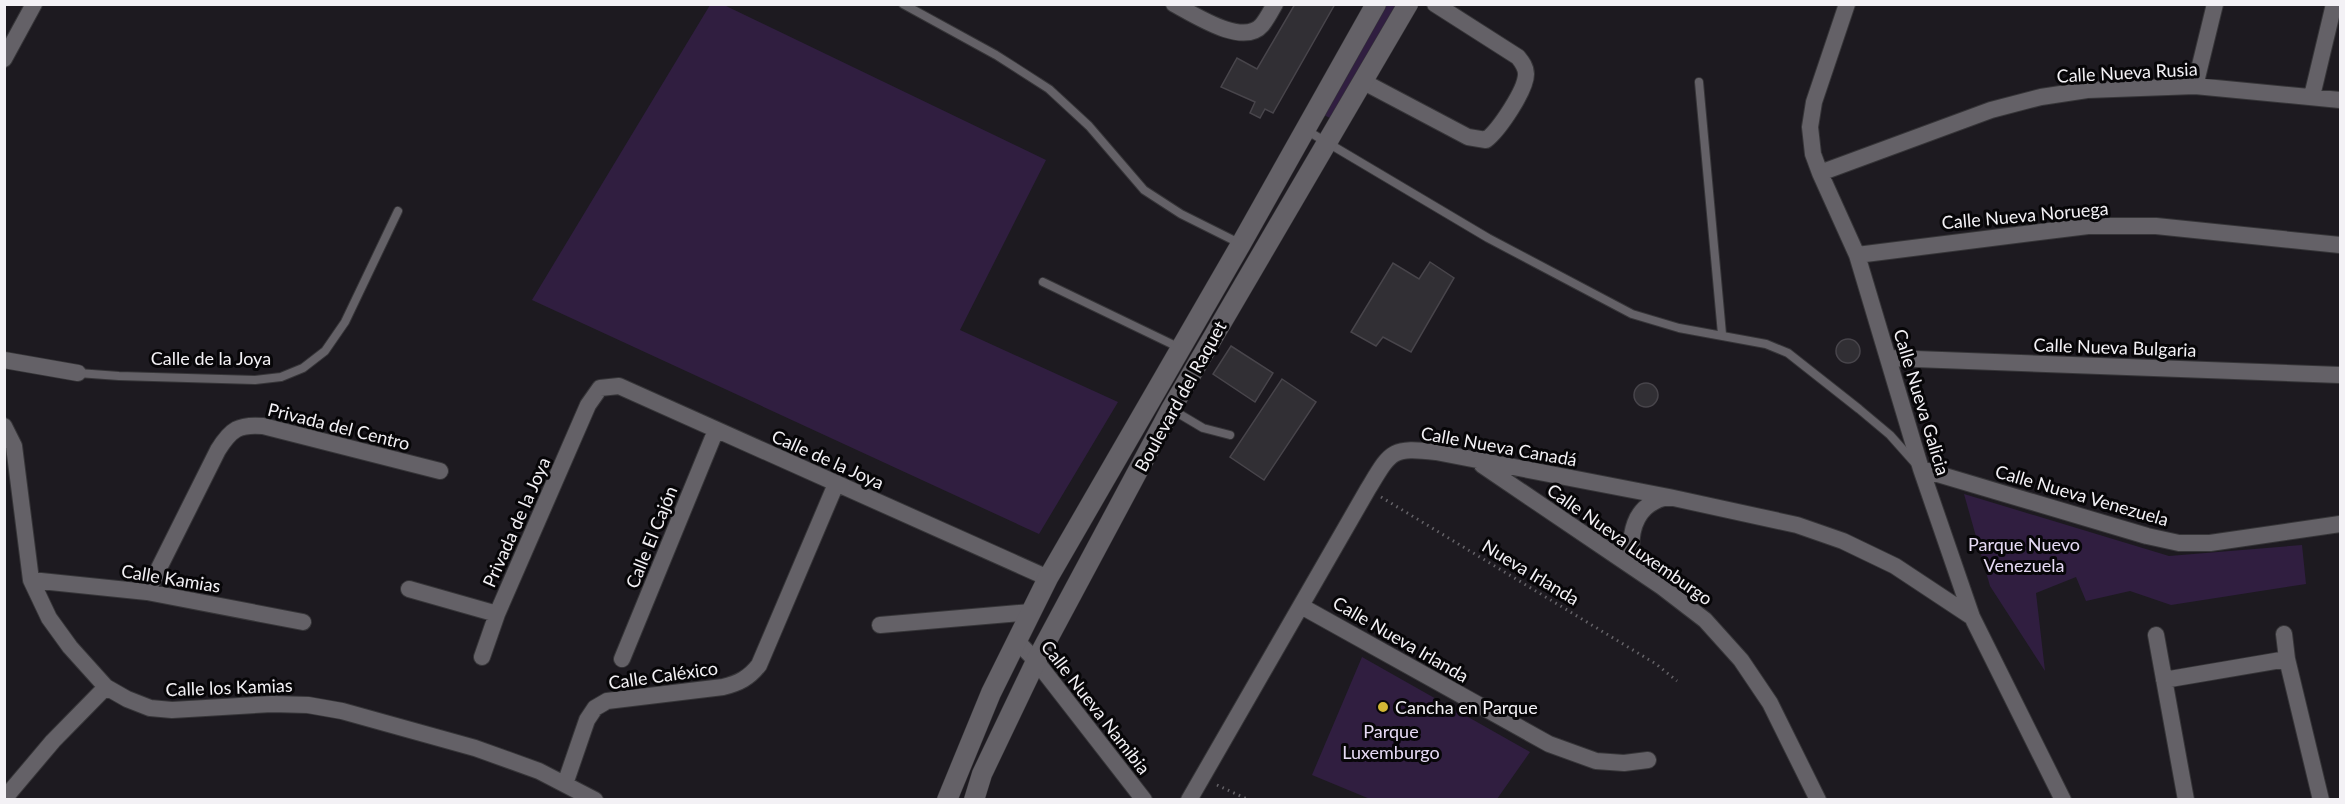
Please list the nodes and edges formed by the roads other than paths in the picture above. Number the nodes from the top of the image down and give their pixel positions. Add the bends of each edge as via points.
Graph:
1 (34, 4) edge
2 (903, 4) edge
3 (1174, 4) edge
4 (1275, 4) edge
5 (1376, 4) edge
6 (1408, 4) edge
7 (1435, 4) edge
8 (1847, 4) edge
9 (2215, 4) edge
10 (2334, 4) edge
11 (4, 58) edge
12 (1362, 81) junction
13 (1699, 82) dead end
14 (2195, 86) junction
15 (2312, 96) junction
16 (2340, 100) edge
17 (1306, 130) junction
18 (1327, 142) junction
19 (1820, 173) junction
20 (398, 211) dead end
21 (1241, 244) junction
22 (2340, 245) edge
23 (1857, 255) junction
24 (1043, 282) dead end
25 (1722, 334) junction
26 (1180, 348) junction
27 (1889, 358) junction
28 (4, 360) edge
29 (78, 373) joint
30 (2340, 375) edge
31 (594, 395) joint
32 (1170, 409) junction
33 (4, 426) edge
34 (716, 430) junction
35 (1230, 435) dead end
36 (1476, 461) junction
37 (1921, 469) junction
38 (440, 471) dead end
39 (836, 483) junction
40 (1668, 497) junction
41 (2340, 524) edge
42 (1632, 567) junction
43 (1048, 578) junction
44 (31, 580) junction
45 (409, 589) dead end
46 (147, 592) junction
47 (1301, 606) junction
48 (1031, 612) junction
49 (497, 614) junction
50 (1972, 617) junction
51 (303, 622) dead end
52 (880, 625) dead end
53 (2156, 634) dead end
54 (2283, 634) dead end
55 (1016, 640) junction
56 (482, 657) dead end
57 (622, 659) dead end
58 (1036, 660) junction
59 (2287, 660) junction
60 (2164, 680) junction
61 (106, 687) junction
62 (1648, 760) dead end
63 (565, 784) junction
64 (4, 799) edge
65 (595, 800) edge
66 (947, 800) edge
67 (974, 800) edge
68 (1144, 800) edge
69 (1189, 800) edge
70 (1818, 800) edge
71 (2063, 800) edge
72 (2186, 800) edge
73 (2321, 800) edge

1 - 11 street
2 - 21 lane via 1049,89 1089,126 1144,190
3 - 4 street via 1229,31 1247,34 1261,26
5 - 17 street, Boulevard del Raquet
6 - 12 street, Boulevard del Raquet
7 - 12 street via 1524,64 1522,86 1495,133 1486,140 1468,137
8 - 19 street, Calle Nueva Galicia via 1814,102 1810,127
9 - 14 street
10 - 15 street
12 - 18 street, Boulevard del Raquet
13 - 25 lane
14 - 15 street, Calle Nueva Rusia
14 - 19 street, Calle Nueva Rusia via 2087,90 2041,96 1991,110
15 - 16 street, Calle Nueva Rusia
17 - 18 lane
17 - 21 street, Boulevard del Raquet
18 - 25 lane via 1488,238 1611,304 1654,322
18 - 32 street, Boulevard del Raquet
19 - 23 street, Calle Nueva Galicia
20 - 29 lane, Calle de la Joya via 345,322 325,351 303,368 281,377 255,380
21 - 26 street, Boulevard del Raquet
22 - 23 street, Calle Nueva Noruega via 2156,226 2088,226
23 - 27 street, Calle Nueva Galicia
24 - 26 lane
25 - 37 lane via 1788,353 1890,435
26 - 43 street, Boulevard del Raquet
27 - 30 street, Calle Nueva Bulgaria
27 - 37 street, Calle Nueva Galicia
28 - 29 street, Calle de la Joya
31 - 34 street, Calle de la Joya via 600,388 620,386
31 - 49 street, Privada de la Joya
32 - 35 lane via 1203,428
32 - 58 street, Boulevard del Raquet
33 - 44 street, Calle los Kamias via 14,446
34 - 39 street, Calle de la Joya
34 - 57 street, Calle El Cajón
36 - 40 street, Calle Nueva Canadá
36 - 42 street, Calle Nueva Luxemburgo
36 - 47 street, Calle Nueva Canadá via 1436,452 1396,451 1368,489
37 - 41 street, Calle Nueva Venezuela via 2179,543 2210,543
37 - 50 street, Calle Nueva Galicia
38 - 46 street, Privada del Centro via 263,426 237,429 218,450
39 - 43 street, Calle de la Joya
39 - 63 street, Calle Caléxico via 751,676 723,687 607,701 595,708 587,720
40 - 42 street via 1654,500 1641,511 1630,547
40 - 50 street, Calle Nueva Canadá via 1797,525 1842,541 1895,566
42 - 70 street, Calle Nueva Luxemburgo via 1704,620 1741,660 1770,704
43 - 48 street, Boulevard del Raquet
44 - 46 street, Calle Kamias
44 - 61 street, Calle los Kamias via 49,618
45 - 49 street, Privada de la Joya
46 - 51 street, Calle Kamias
47 - 62 street, Calle Nueva Irlanda via 1549,744 1596,761
47 - 69 street, Calle Nueva Canadá
48 - 52 street
48 - 55 street, Boulevard del Raquet
49 - 56 street
50 - 71 street, Calle Nueva Galicia
53 - 60 street
54 - 59 street
55 - 58 street, Calle Nueva Namibia
55 - 66 street, Boulevard del Raquet
58 - 67 street, Boulevard del Raquet via 982,774
58 - 68 street, Calle Nueva Namibia
59 - 60 street
59 - 73 street
60 - 72 street
61 - 63 street, Calle los Kamias via 150,708 272,704 342,711 475,748
61 - 64 street
63 - 65 street, Calle los Kamias

